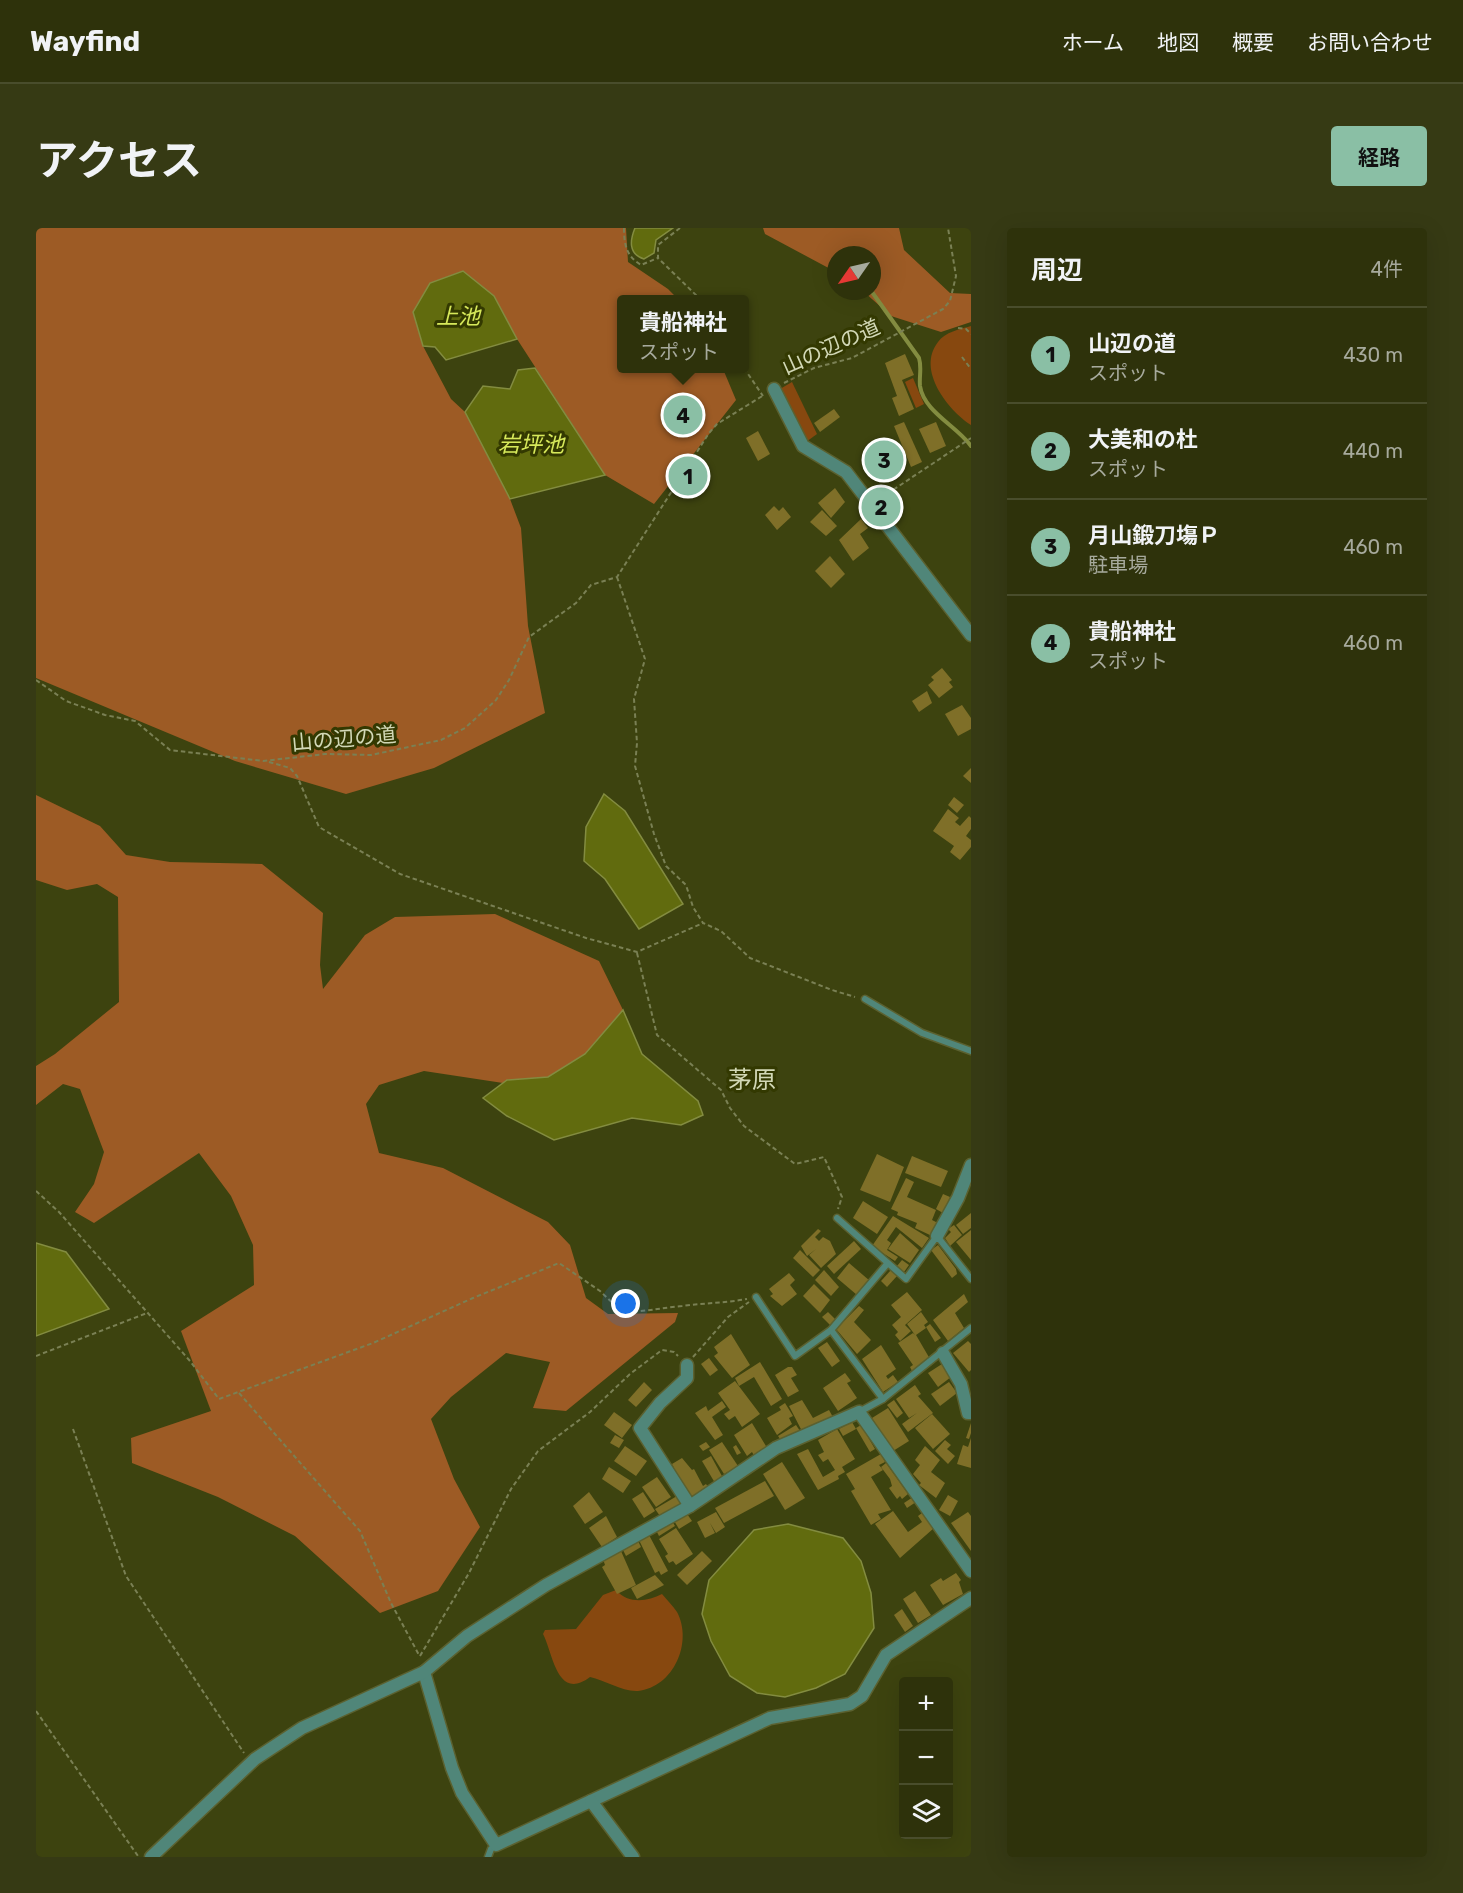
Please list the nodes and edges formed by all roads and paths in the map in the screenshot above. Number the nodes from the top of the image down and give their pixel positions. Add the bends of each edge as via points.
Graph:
1 (624, 228) edge
2 (680, 228) edge
3 (948, 228) edge
4 (658, 258) junction
5 (696, 295) edge
6 (958, 327) dead end
7 (971, 334) edge
8 (962, 357) dead end
9 (971, 369) edge
10 (748, 373) edge
11 (768, 393) junction
12 (970, 438) edge
13 (870, 506) junction
14 (617, 578) junction
15 (971, 635) edge
16 (36, 680) edge
17 (263, 761) junction
18 (703, 923) junction
19 (637, 952) junction
20 (865, 999) joint
21 (971, 1051) edge
22 (971, 1165) edge
23 (36, 1191) edge
24 (837, 1218) joint
25 (937, 1236) junction
26 (887, 1264) junction
27 (971, 1279) edge
28 (756, 1297) junction
29 (147, 1313) junction
30 (971, 1328) edge
31 (831, 1330) junction
32 (943, 1353) junction
33 (36, 1356) edge
34 (687, 1365) junction
35 (239, 1393) junction
36 (883, 1399) junction
37 (859, 1412) junction
38 (971, 1413) edge
39 (73, 1430) dead end
40 (690, 1506) junction
41 (971, 1571) edge
42 (971, 1598) edge
43 (420, 1656) junction
44 (424, 1672) junction
45 (36, 1711) edge
46 (250, 1763) junction
47 (591, 1802) junction
48 (496, 1845) junction
49 (138, 1857) edge
50 (151, 1857) edge
51 (488, 1857) edge
52 (633, 1857) edge

1 - 4 path via 624,246 633,260 641,265
2 - 4 path via 658,245
3 - 11 path, 山の辺の道 via 956,269 955,288 943,309 852,358 807,370
4 - 5 path
6 - 7 path
8 - 9 path
10 - 11 path
11 - 13 street via 803,446 846,472
11 - 14 path, 山の辺の道 via 709,433
12 - 13 path
13 - 15 street
14 - 17 path, 山の辺の道 via 591,585 576,603 529,637 496,700 465,728 441,740 371,755 325,754
14 - 18 path via 645,659 634,699 635,766 666,866 686,885
16 - 17 path, 山の辺の道 via 66,701 135,721 170,750
17 - 19 path via 279,763 297,776 319,827 400,874
18 - 19 path
18 - 20 path via 721,931 750,958
19 - 24 path via 657,1035 721,1090 730,1108 757,1137 795,1164 824,1157 843,1197
20 - 21 lane via 922,1033
22 - 25 street
23 - 29 path
24 - 26 lane
25 - 26 lane via 906,1279
25 - 27 lane
26 - 31 lane
28 - 31 lane via 795,1356
28 - 34 path via 728,1317
28 - 35 path via 716,1305 622,1312 600,1291 559,1263 373,1343
29 - 33 path
29 - 35 path via 219,1399
30 - 32 lane
31 - 36 lane
32 - 36 lane
32 - 38 street via 961,1384
34 - 40 street via 687,1378 640,1428
34 - 43 path via 674,1352 662,1350 590,1412 538,1450 511,1489 470,1573
35 - 43 path via 360,1530 391,1603
36 - 37 lane
37 - 40 street via 777,1448
37 - 41 street
39 - 46 path via 126,1576
40 - 44 street via 546,1585 467,1636
42 - 47 street via 886,1655 862,1696 850,1704 770,1718
43 - 44 path
44 - 46 street via 302,1728
44 - 48 street via 462,1793
45 - 49 path
46 - 50 street
47 - 48 street
47 - 52 street
48 - 51 lane

